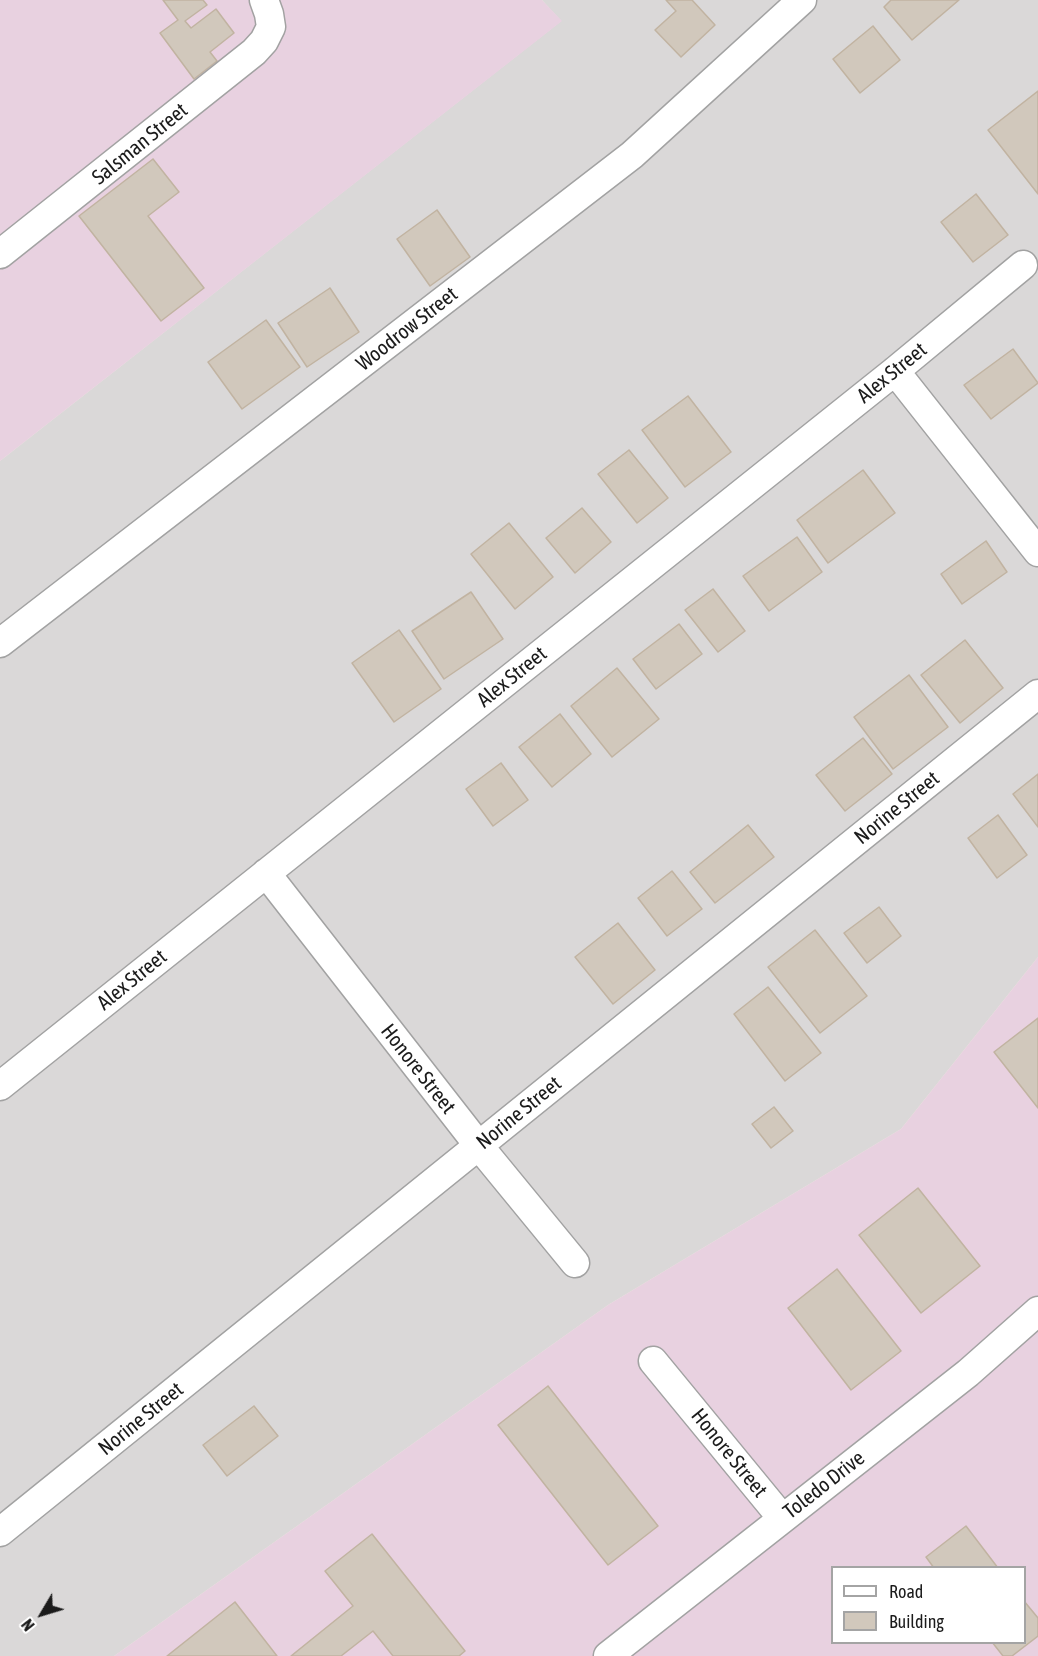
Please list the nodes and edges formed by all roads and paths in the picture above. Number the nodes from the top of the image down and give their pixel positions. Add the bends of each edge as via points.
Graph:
1 (264, 0) edge
2 (783, 6) edge
3 (0, 254) edge
4 (1023, 266) dead end
5 (895, 371) junction
6 (1038, 552) edge
7 (0, 644) edge
8 (1038, 694) edge
9 (266, 873) junction
10 (0, 1086) edge
11 (478, 1146) junction
12 (575, 1263) dead end
13 (1038, 1311) edge
14 (653, 1361) dead end
15 (782, 1518) junction
16 (0, 1532) edge
17 (608, 1656) edge

1 - 3 street, Salsman Street via 271,27 254,52
2 - 7 street, Woodrow Street via 632,155
4 - 5 street, Alex Street
5 - 6 street
5 - 9 street, Alex Street
8 - 11 street, Norine Street
9 - 10 street, Alex Street
9 - 11 street, Honore Street
11 - 12 street, Honore Street
11 - 16 street, Norine Street
13 - 15 street, Toledo Drive via 968,1373
14 - 15 street, Honore Street
15 - 17 street, Toledo Drive

